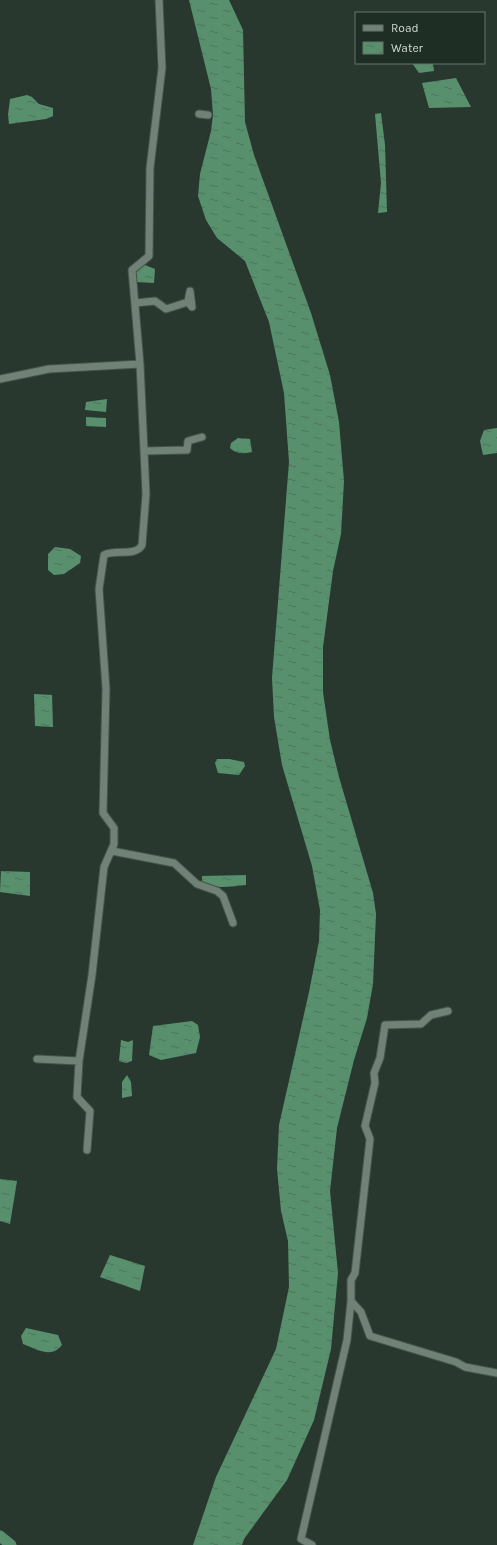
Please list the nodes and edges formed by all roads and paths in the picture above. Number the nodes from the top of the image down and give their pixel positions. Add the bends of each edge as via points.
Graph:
1 (159, 0) edge
2 (199, 114) dead end
3 (208, 115) dead end
4 (188, 302) dead end
5 (135, 303) junction
6 (140, 364) junction
7 (0, 379) edge
8 (202, 437) dead end
9 (144, 451) junction
10 (112, 851) junction
11 (233, 923) dead end
12 (448, 1011) dead end
13 (37, 1059) dead end
14 (79, 1062) junction
15 (87, 1150) dead end
16 (351, 1301) junction
17 (497, 1373) edge
18 (312, 1545) edge

1 - 5 street via 162,68 150,168 153,226 149,256 132,270
2 - 3 street
4 - 5 street via 166,309 155,301
5 - 6 street
6 - 7 street via 49,369
6 - 9 street
8 - 9 street via 188,441 186,450
9 - 10 street via 146,494 142,545 137,550 109,552 104,555 99,590 106,689 103,813 114,828
10 - 11 street via 174,863 197,884 217,891 223,896
10 - 14 street via 104,868
12 - 16 street via 431,1015 421,1024 385,1026 365,1126 370,1139 355,1273 351,1280
13 - 14 street
14 - 15 street via 77,1097 90,1111
16 - 17 street via 361,1312 370,1336 465,1367
16 - 18 street via 347,1340 301,1539

